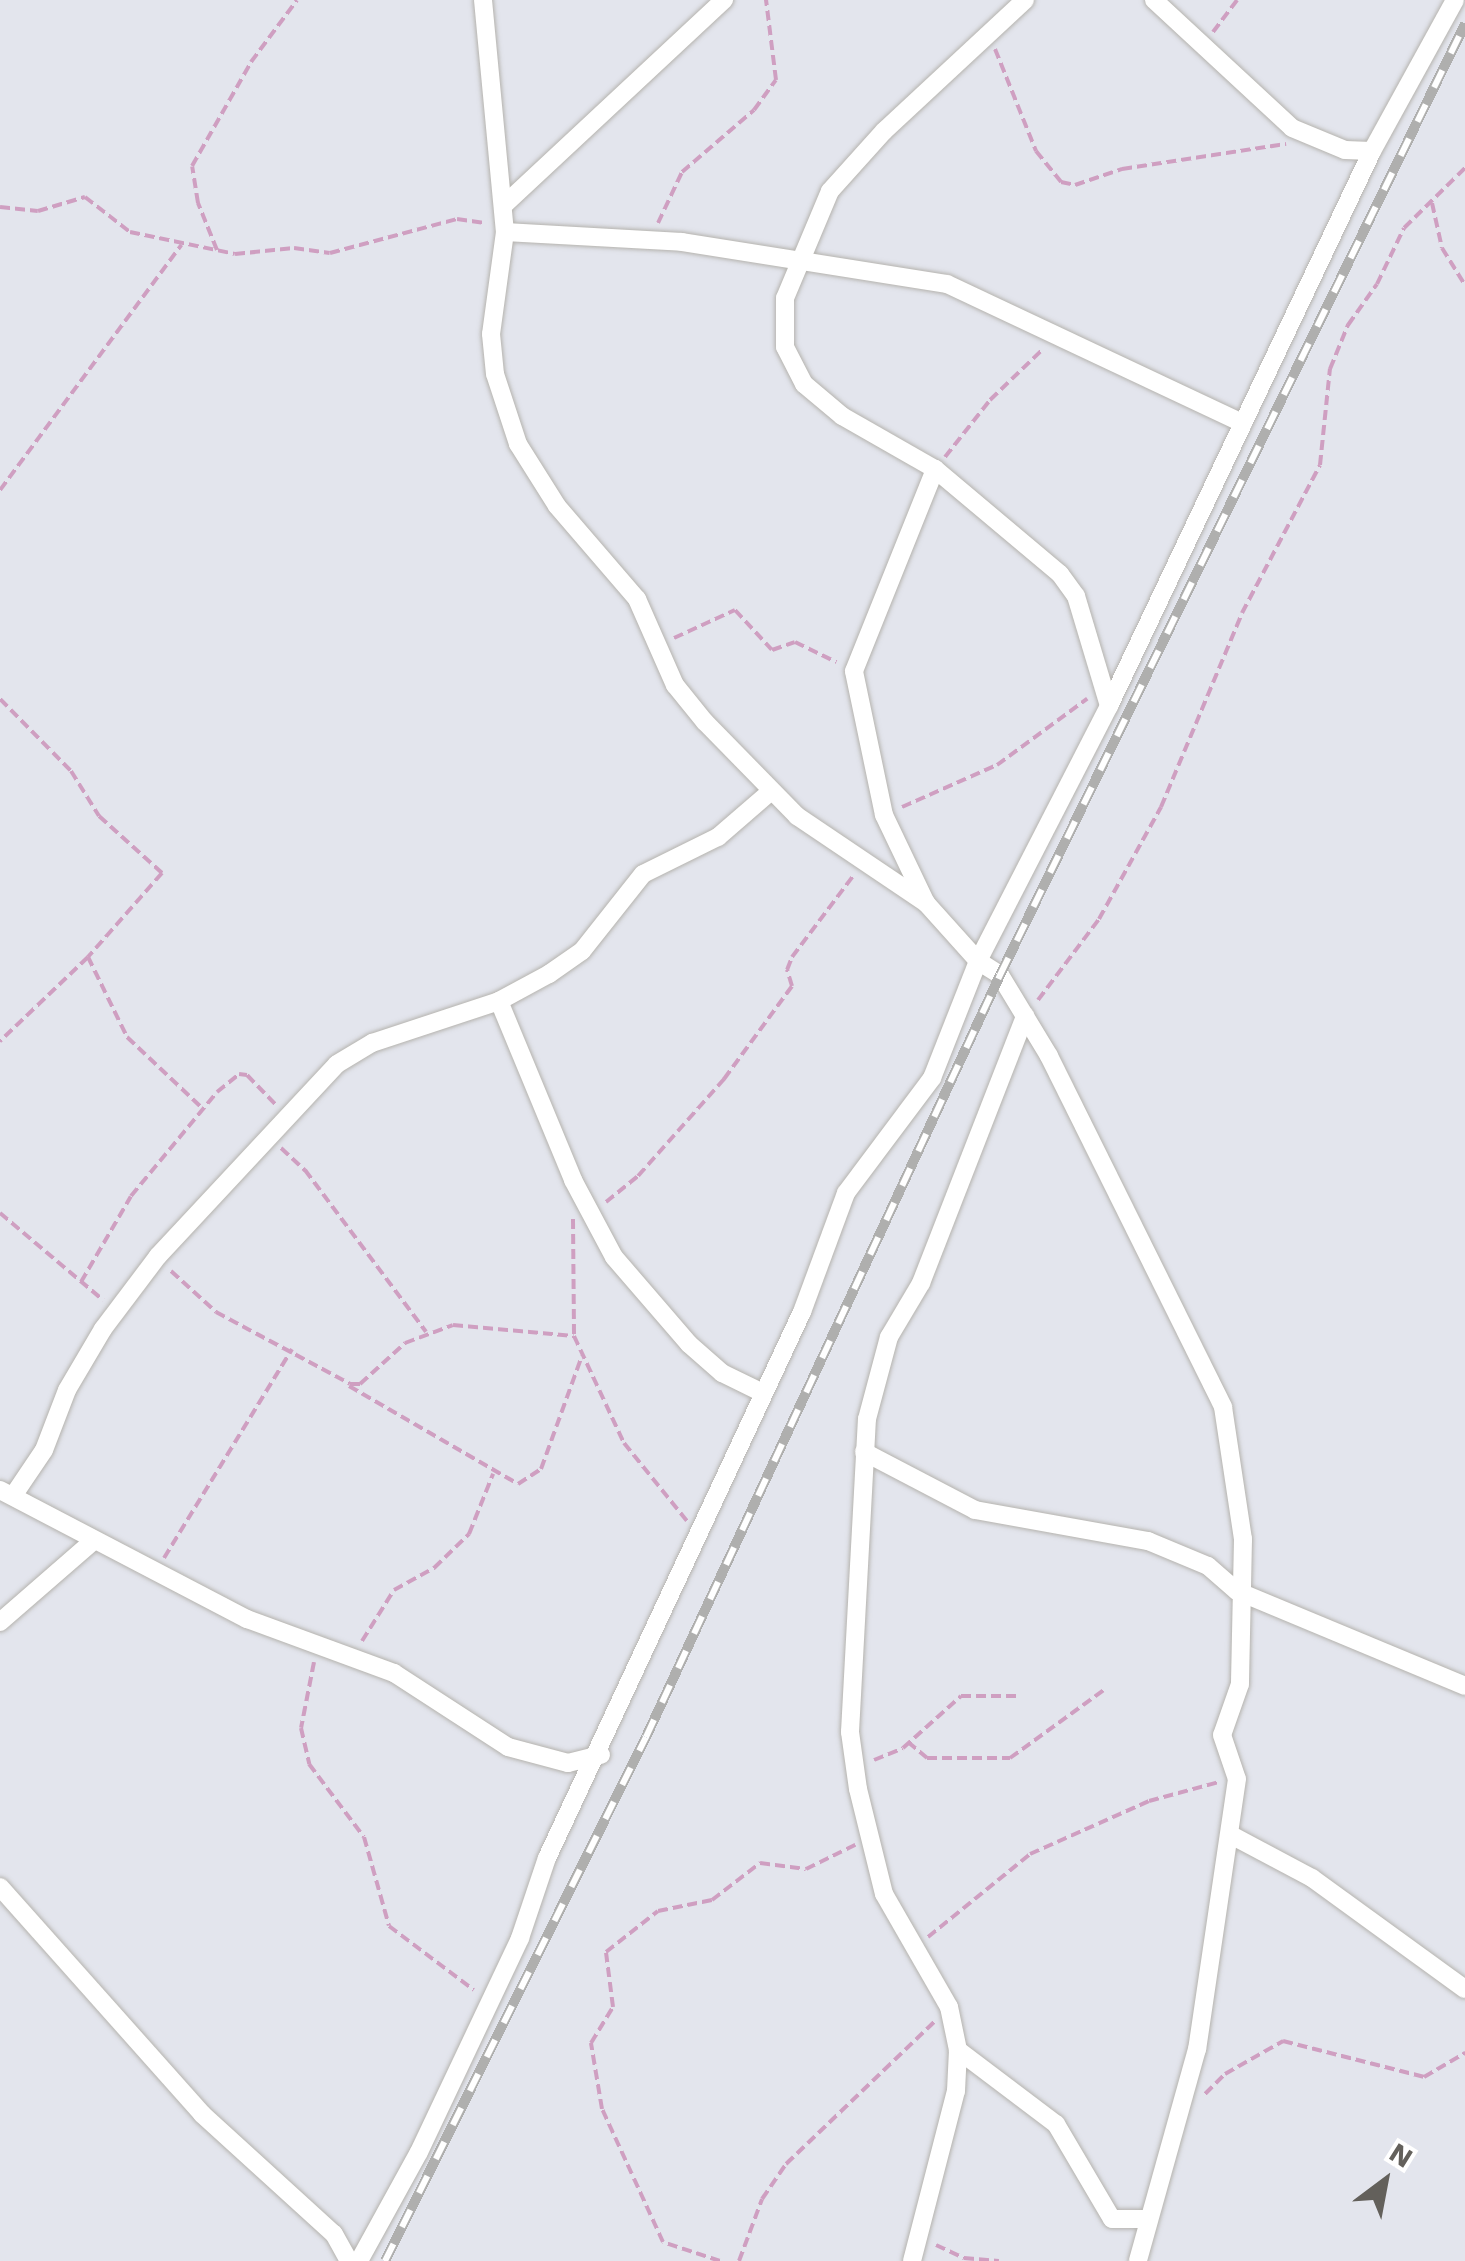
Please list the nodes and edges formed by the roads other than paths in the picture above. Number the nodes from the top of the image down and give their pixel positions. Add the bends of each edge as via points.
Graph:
1 (724, 0) edge
2 (1025, 0) edge
3 (1154, 0) edge
4 (1454, 0) edge
5 (489, 2) edge
6 (1372, 152) junction
7 (504, 205) junction
8 (505, 232) junction
9 (799, 263) junction
10 (1244, 423) junction
11 (935, 469) junction
12 (1110, 706) junction
13 (770, 792) junction
14 (926, 904) junction
15 (978, 962) junction
16 (499, 1000) junction
17 (1025, 1016) junction
18 (760, 1392) junction
19 (864, 1452) junction
20 (6, 1493) edge
21 (91, 1543) junction
22 (1237, 1591) junction
23 (0, 1622) edge
24 (1465, 1686) edge
25 (601, 1755) junction
26 (1231, 1836) junction
27 (0, 1887) edge
28 (1465, 1989) edge
29 (958, 2050) junction
30 (1145, 2218) junction
31 (349, 2261) edge
32 (360, 2261) edge
33 (912, 2261) edge
34 (1138, 2261) edge

1 - 7 street
2 - 9 street via 847,169 830,191
3 - 6 street via 1281,118 1316,138
4 - 6 street
5 - 7 street
6 - 10 street
7 - 8 street
8 - 9 street via 654,239
8 - 13 street via 491,334 495,374 518,444 557,506 637,599 676,685
9 - 10 street via 947,284
9 - 11 street via 785,298 785,347 804,384 842,416
10 - 12 street
11 - 12 street via 1060,574 1076,596
11 - 14 street via 854,672 884,815
12 - 15 street
13 - 14 street
13 - 16 street via 718,837 643,874 582,951
14 - 15 street
15 - 17 street via 1000,975
15 - 18 street via 932,1078 846,1193 802,1312
16 - 18 street via 573,1180 614,1258 689,1344 722,1373
16 - 20 street via 372,1043 337,1064 158,1256 81,1365 44,1450
17 - 19 street via 921,1283 889,1337
17 - 22 street via 1223,1407 1243,1540
18 - 25 street via 700,1537 615,1708
19 - 22 street via 975,1510 1148,1541 1208,1566
19 - 29 street via 850,1732 855,1766 884,1894 949,2008
20 - 21 street
21 - 23 street
21 - 25 street via 247,1619 355,1654 508,1747 555,1762
22 - 24 street
22 - 26 street via 1240,1684 1222,1735 1237,1778
25 - 32 street via 419,2152
26 - 28 street via 1312,1878
26 - 30 street via 1196,2049
27 - 31 street via 202,2114 334,2234
29 - 30 street via 1056,2124 1112,2219
29 - 33 street via 956,2091
30 - 34 street

